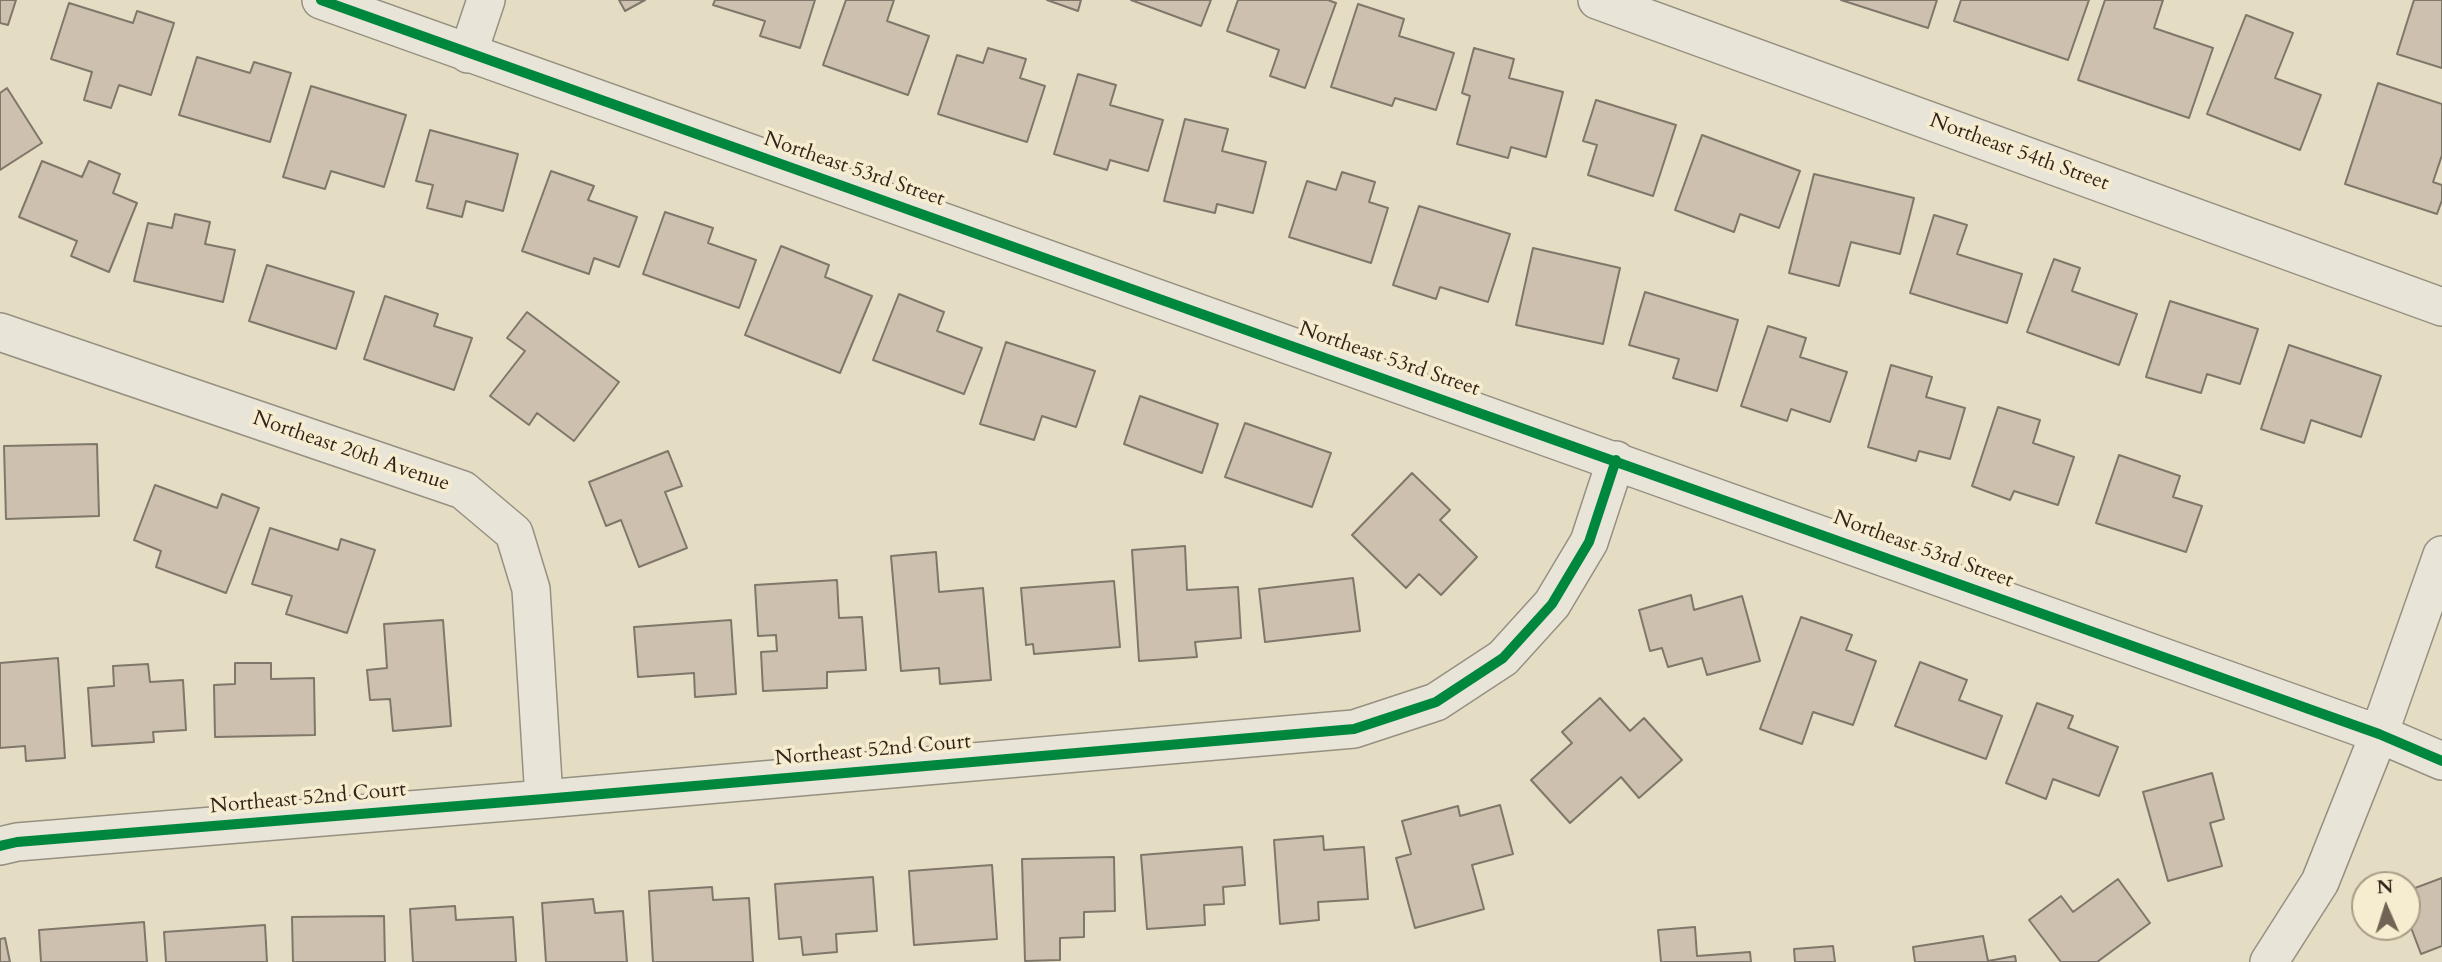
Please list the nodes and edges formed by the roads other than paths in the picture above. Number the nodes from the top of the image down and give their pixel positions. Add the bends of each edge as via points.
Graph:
1 (321, 0) edge
2 (486, 0) edge
3 (1597, 0) edge
4 (468, 54) junction
5 (2442, 307) edge
6 (0, 332) edge
7 (1616, 460) junction
8 (2442, 555) edge
9 (2379, 734) junction
10 (2442, 761) edge
11 (544, 799) junction
12 (0, 846) edge
13 (2269, 962) edge

1 - 4 street, Northeast 53rd Street
2 - 4 street
3 - 5 street, Northeast 54th Street
4 - 7 street, Northeast 53rd Street
6 - 11 street, Northeast 20th Avenue via 463,490 514,533 531,589
7 - 9 street, Northeast 53rd Street
7 - 11 street, Northeast 52nd Court via 1588,542 1552,604 1503,658 1436,702 1354,729
8 - 9 street
9 - 10 street, Northeast 53rd Street
9 - 13 street via 2320,882
11 - 12 street, Northeast 52nd Court

